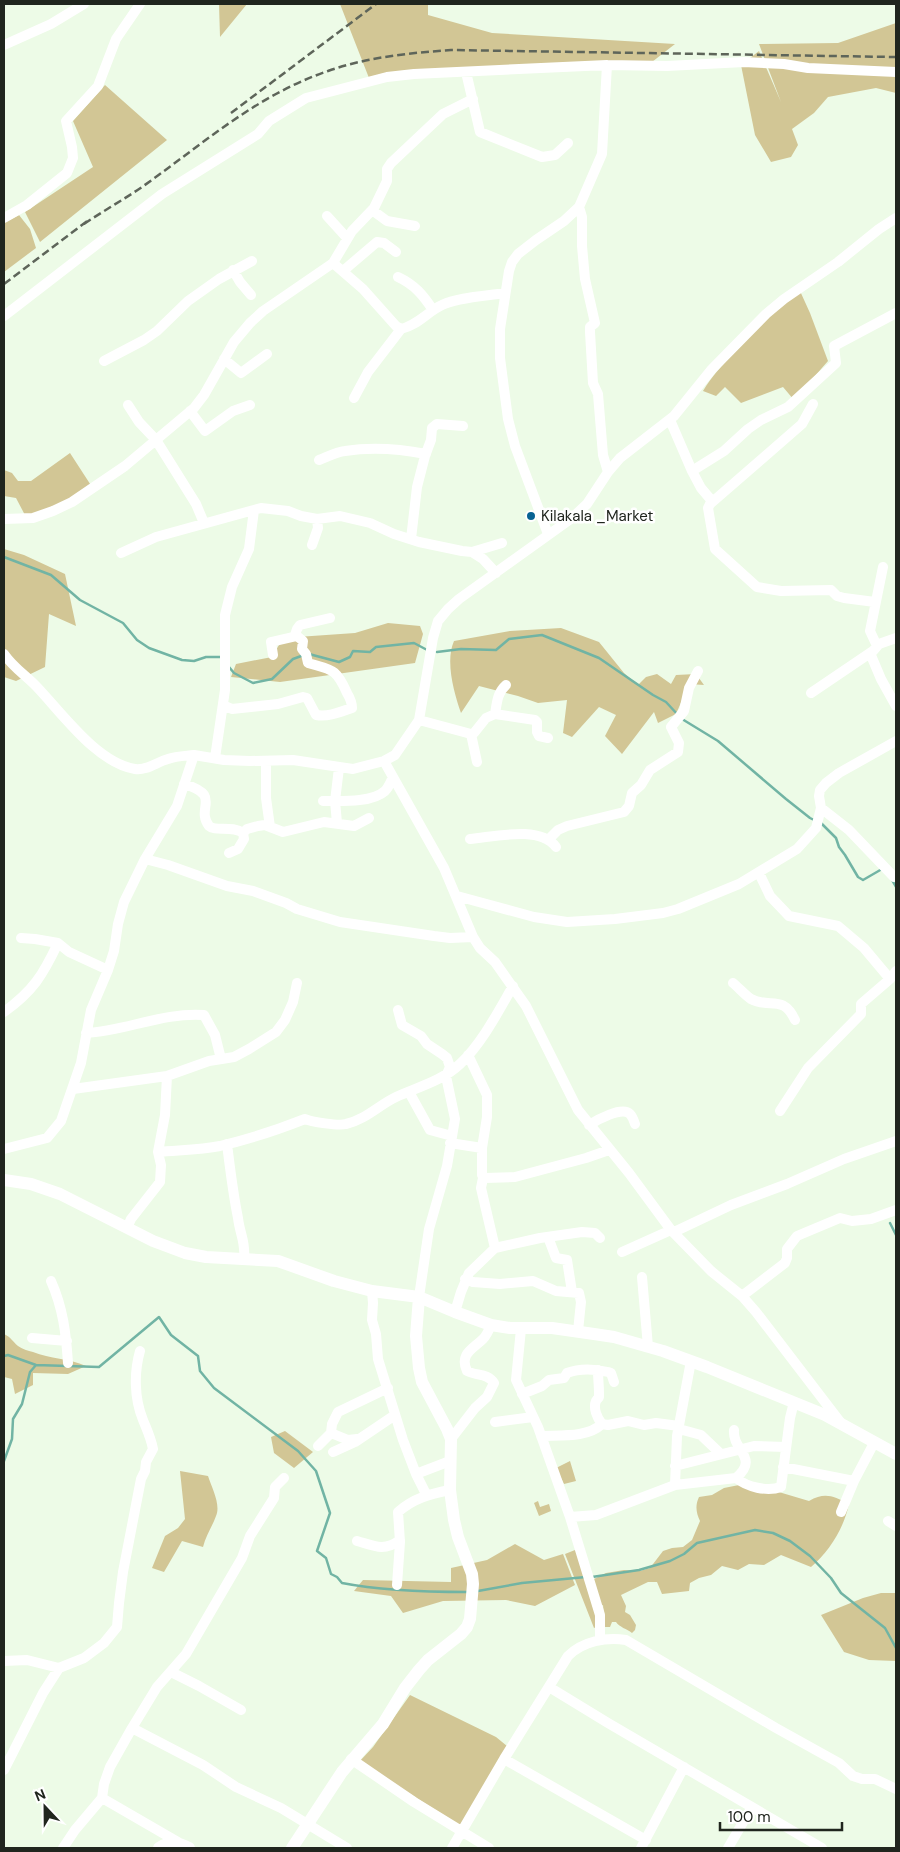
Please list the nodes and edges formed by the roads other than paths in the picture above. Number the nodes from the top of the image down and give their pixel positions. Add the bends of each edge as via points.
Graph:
1 (84, 4) edge
2 (140, 4) edge
3 (4, 45) edge
4 (607, 65) junction
5 (466, 72) junction
6 (896, 72) edge
7 (473, 99) junction
8 (568, 143) dead end
9 (579, 207) junction
10 (372, 210) junction
11 (327, 216) dead end
12 (4, 218) edge
13 (896, 218) edge
14 (415, 226) dead end
15 (347, 238) junction
16 (396, 252) dead end
17 (252, 261) dead end
18 (333, 263) junction
19 (233, 270) junction
20 (343, 271) junction
21 (398, 277) dead end
22 (505, 293) junction
23 (251, 295) dead end
24 (433, 310) junction
25 (896, 313) edge
26 (4, 316) edge
27 (401, 329) junction
28 (267, 354) dead end
29 (224, 359) junction
30 (104, 361) dead end
31 (354, 398) dead end
32 (813, 404) dead end
33 (250, 405) dead end
34 (128, 406) dead end
35 (190, 411) junction
36 (670, 420) junction
37 (463, 426) dead end
38 (156, 440) junction
39 (426, 454) junction
40 (319, 460) dead end
41 (692, 471) junction
42 (608, 472) junction
43 (712, 501) junction
44 (254, 510) junction
45 (4, 519) edge
46 (317, 519) junction
47 (204, 523) junction
48 (548, 534) junction
49 (411, 539) junction
50 (502, 543) dead end
51 (312, 545) dead end
52 (121, 552) dead end
53 (472, 552) junction
54 (883, 567) dead end
55 (496, 573) junction
56 (875, 602) junction
57 (330, 618) dead end
58 (296, 635) junction
59 (896, 638) edge
60 (874, 649) junction
61 (4, 654) edge
62 (273, 655) dead end
63 (7, 666) edge
64 (698, 671) dead end
65 (506, 685) dead end
66 (811, 693) dead end
67 (223, 705) junction
68 (896, 706) edge
69 (495, 714) junction
70 (420, 720) junction
71 (471, 734) junction
72 (548, 738) dead end
73 (896, 741) edge
74 (194, 755) junction
75 (215, 758) junction
76 (266, 761) junction
77 (384, 761) junction
78 (477, 762) dead end
79 (339, 768) junction
80 (393, 777) junction
81 (184, 784) junction
82 (323, 801) dead end
83 (335, 801) junction
84 (821, 808) junction
85 (369, 818) dead end
86 (337, 823) junction
87 (270, 827) junction
88 (243, 833) junction
89 (470, 839) dead end
90 (548, 840) junction
91 (556, 847) dead end
92 (229, 853) dead end
93 (145, 858) junction
94 (759, 873) junction
95 (894, 877) dead end
96 (457, 896) junction
97 (472, 937) junction
98 (21, 938) dead end
99 (58, 943) junction
100 (108, 970) junction
101 (893, 975) edge
102 (297, 983) dead end
103 (733, 983) dead end
104 (513, 986) junction
105 (398, 1010) dead end
106 (4, 1012) edge
107 (796, 1020) dead end
108 (86, 1033) junction
109 (468, 1055) junction
110 (221, 1059) junction
111 (167, 1076) junction
112 (446, 1076) junction
113 (73, 1089) junction
114 (409, 1092) junction
115 (780, 1111) dead end
116 (589, 1124) junction
117 (635, 1124) dead end
118 (451, 1139) junction
119 (896, 1141) edge
120 (227, 1144) junction
121 (482, 1148) junction
122 (4, 1150) edge
123 (609, 1150) junction
124 (158, 1152) junction
125 (483, 1178) junction
126 (4, 1180) edge
127 (896, 1210) edge
128 (127, 1228) junction
129 (673, 1231) junction
130 (548, 1237) junction
131 (600, 1238) dead end
132 (495, 1248) junction
133 (622, 1252) dead end
134 (244, 1260) junction
135 (642, 1278) dead end
136 (465, 1279) junction
137 (51, 1281) dead end
138 (372, 1291) junction
139 (572, 1292) junction
140 (419, 1296) junction
141 (742, 1296) junction
142 (456, 1312) junction
143 (491, 1325) junction
144 (521, 1329) junction
145 (578, 1331) junction
146 (32, 1338) dead end
147 (67, 1341) junction
148 (648, 1347) junction
149 (140, 1350) dead end
150 (691, 1361) junction
151 (68, 1363) dead end
152 (598, 1370) junction
153 (614, 1382) dead end
154 (388, 1388) junction
155 (522, 1394) junction
156 (794, 1402) junction
157 (395, 1414) junction
158 (534, 1417) junction
159 (495, 1422) dead end
160 (602, 1424) junction
161 (843, 1426) junction
162 (679, 1427) junction
163 (734, 1430) dead end
164 (331, 1433) junction
165 (541, 1436) junction
166 (360, 1438) junction
167 (451, 1439) junction
168 (874, 1443) junction
169 (318, 1446) dead end
170 (786, 1447) junction
171 (741, 1449) junction
172 (333, 1452) dead end
173 (721, 1454) junction
174 (896, 1454) edge
175 (450, 1461) junction
176 (675, 1466) junction
177 (783, 1467) junction
178 (416, 1474) junction
179 (284, 1478) dead end
180 (736, 1478) junction
181 (854, 1480) junction
182 (675, 1485) junction
183 (450, 1490) junction
184 (426, 1494) junction
185 (841, 1512) dead end
186 (570, 1518) junction
187 (400, 1540) junction
188 (357, 1541) dead end
189 (397, 1585) dead end
190 (600, 1640) junction
191 (4, 1661) edge
192 (59, 1668) junction
193 (171, 1672) junction
194 (549, 1687) junction
195 (241, 1710) dead end
196 (132, 1728) junction
197 (504, 1758) junction
198 (351, 1759) junction
199 (684, 1767) junction
200 (4, 1770) edge
201 (896, 1789) edge
202 (102, 1798) junction
203 (752, 1807) junction
204 (307, 1824) junction
205 (461, 1832) junction
206 (644, 1844) edge
207 (184, 1845) edge
208 (63, 1848) edge
209 (159, 1848) edge
210 (292, 1848) edge
211 (347, 1848) edge
212 (452, 1848) edge
213 (489, 1848) edge
214 (728, 1848) edge
215 (819, 1848) edge

1 - 3 street via 51,24
2 - 12 street via 116,39 98,86 66,121 73,158 67,173
4 - 5 street
4 - 6 street via 763,62 808,68
4 - 9 street via 602,154
5 - 7 street
5 - 26 street via 387,76 306,98 269,121 258,134 162,194
7 - 8 street via 479,130 484,134 542,157 555,155
7 - 10 street via 444,114 391,163 387,169 387,181
9 - 22 street via 518,254 512,262
9 - 42 street via 585,279 595,323 590,328 593,383 598,394 603,455
10 - 14 street via 387,221
10 - 15 street
11 - 15 street
13 - 36 street via 766,314 712,369
15 - 18 street
16 - 20 street via 384,242 377,242
17 - 19 street
18 - 20 street
18 - 29 street via 256,318 234,342
19 - 23 street
19 - 30 street via 188,301 144,340
20 - 27 street
21 - 24 street via 419,290
22 - 24 street via 447,303
22 - 48 street via 500,358 508,419
24 - 27 street via 412,326
25 - 41 street via 834,346 836,363 788,407 760,420 724,451
27 - 31 street via 368,372
28 - 29 street via 241,373
29 - 35 street via 204,395
32 - 43 street via 802,424
33 - 35 street via 233,411 205,431
34 - 38 street
35 - 38 street
36 - 41 street
36 - 42 street via 620,458
37 - 39 street via 435,425
38 - 45 street via 111,476 65,505 33,518
38 - 47 street via 196,504
39 - 40 street via 360,450 343,451
39 - 49 street via 417,488
41 - 43 street
42 - 48 street via 587,504
43 - 56 street via 708,508 715,549 757,587 781,591 832,590 844,598
44 - 46 street via 278,509
44 - 47 street
44 - 67 street via 250,549 226,608
46 - 49 street via 347,517
46 - 51 street via 318,528
47 - 52 street
48 - 55 street
49 - 53 street
50 - 53 street
53 - 55 street
54 - 56 street
55 - 70 street via 459,599 438,621
56 - 60 street via 870,631
57 - 58 street via 300,626
58 - 62 street via 271,642
58 - 67 street via 303,641 302,649 308,663 336,673 352,708 319,716 303,697 278,704 232,708
59 - 60 street
60 - 66 street
60 - 68 street via 881,679
61 - 63 street
63 - 74 street via 28,677 96,749 120,765 136,770 167,759
64 - 90 street via 689,688 684,711 671,727 679,743 678,752 650,770 632,793 628,808 619,814 563,828
65 - 69 street via 498,697
67 - 75 street
69 - 71 street via 486,718
69 - 72 street via 535,720 537,732
70 - 71 street
70 - 77 street via 395,755
71 - 78 street
73 - 84 street via 826,783 820,790
74 - 75 street
74 - 81 street
75 - 76 street
76 - 79 street via 293,760
76 - 87 street
77 - 79 street via 353,770
77 - 80 street
79 - 83 street
80 - 83 street via 379,795
80 - 96 street
81 - 88 street via 202,791 209,825 214,829 237,829
81 - 93 street via 177,806
82 - 83 street
83 - 86 street
84 - 94 street via 813,832 797,849
84 - 95 street via 848,830
85 - 86 street via 354,826
86 - 87 street via 315,823 283,832
87 - 88 street via 252,827
88 - 92 street via 244,839 238,849
89 - 90 street via 524,834
90 - 91 street
93 - 97 street via 340,922 434,936
93 - 100 street via 124,902
94 - 96 street via 678,909 578,923 534,917
94 - 101 street via 770,896 789,916 838,926
96 - 97 street
97 - 104 street
98 - 99 street
99 - 100 street via 69,952
99 - 106 street via 33,988
100 - 108 street via 91,1010
101 - 115 street via 861,1004 861,1014 808,1068
102 - 110 street via 293,1002 276,1032 249,1049
103 - 107 street via 752,999 786,1007
104 - 109 street
104 - 116 street via 578,1110
105 - 112 street via 402,1026 421,1036 447,1058 450,1067
108 - 110 street via 174,1017 204,1015 215,1035
108 - 113 street
109 - 112 street
109 - 121 street via 487,1095
110 - 111 street
111 - 113 street
111 - 124 street via 165,1115
112 - 114 street
112 - 118 street via 455,1119
113 - 122 street via 61,1121 47,1138
114 - 118 street via 430,1130
114 - 120 street via 344,1125 305,1119
116 - 117 street via 622,1111 631,1115
116 - 123 street
118 - 121 street
118 - 140 street via 429,1229
119 - 129 street via 844,1159
120 - 124 street
120 - 134 street via 244,1242
121 - 125 street
123 - 125 street via 515,1177
123 - 129 street
124 - 128 street via 160,1182 130,1219
125 - 132 street via 481,1188
126 - 128 street via 31,1184 60,1194
127 - 141 street via 870,1219 852,1221 840,1218 797,1236 787,1249 784,1263
128 - 134 street via 185,1253
129 - 133 street
129 - 141 street via 711,1271
130 - 131 street via 588,1231
130 - 132 street
130 - 139 street via 556,1258 567,1260
132 - 136 street via 473,1267
134 - 138 street via 287,1263
135 - 148 street
136 - 139 street via 500,1284 533,1281 556,1291
136 - 142 street
137 - 147 street via 63,1312
138 - 140 street
138 - 154 street via 377,1352
139 - 145 street via 580,1296
140 - 142 street
140 - 167 street via 416,1342 422,1382
141 - 161 street
142 - 143 street
143 - 144 street
143 - 167 street via 484,1338 467,1352 465,1358 467,1370 490,1378 494,1384
144 - 145 street
144 - 155 street via 516,1380
145 - 148 street
146 - 147 street
147 - 151 street
148 - 150 street
149 - 192 street via 136,1370 137,1401 153,1449 141,1479 122,1580 117,1627 104,1643 84,1658
150 - 156 street
150 - 162 street
152 - 153 street via 611,1373
152 - 155 street via 570,1371 564,1378 548,1380
152 - 160 street via 599,1395 595,1408
154 - 157 street
154 - 164 street via 338,1412
155 - 158 street
156 - 161 street
156 - 170 street
157 - 166 street
157 - 178 street
158 - 159 street
158 - 165 street
160 - 162 street via 628,1421
160 - 165 street via 586,1433
161 - 168 street
162 - 173 street via 701,1435
162 - 176 street
163 - 171 street via 735,1442
164 - 166 street via 348,1440
164 - 169 street
165 - 186 street
166 - 172 street
167 - 175 street
168 - 174 street
168 - 181 street
170 - 171 street via 764,1445
170 - 177 street
171 - 173 street
171 - 180 street via 746,1462
173 - 176 street
175 - 178 street
175 - 183 street
176 - 182 street
177 - 180 street via 781,1485 776,1489 745,1485
177 - 181 street
178 - 184 street
179 - 193 street via 275,1487 274,1498 250,1536 229,1581 186,1654
180 - 182 street
181 - 185 street
182 - 186 street via 596,1515
183 - 184 street
183 - 198 street via 458,1537 472,1574 472,1611 467,1627 428,1660 383,1724
184 - 187 street via 398,1512
186 - 190 street via 600,1616
187 - 188 street via 385,1547
187 - 189 street
190 - 194 street via 574,1649
190 - 201 street via 626,1640 839,1763 853,1776 875,1779
191 - 192 street via 23,1659
192 - 200 street
193 - 195 street
193 - 196 street via 157,1687
194 - 197 street
194 - 199 street
196 - 202 street via 110,1767
196 - 204 street
197 - 205 street
197 - 206 street
198 - 204 street
198 - 205 street
199 - 203 street
199 - 206 street
202 - 207 street
202 - 208 street
203 - 214 street
203 - 215 street
204 - 210 street
204 - 211 street
205 - 212 street
205 - 213 street
207 - 209 street via 170,1843

